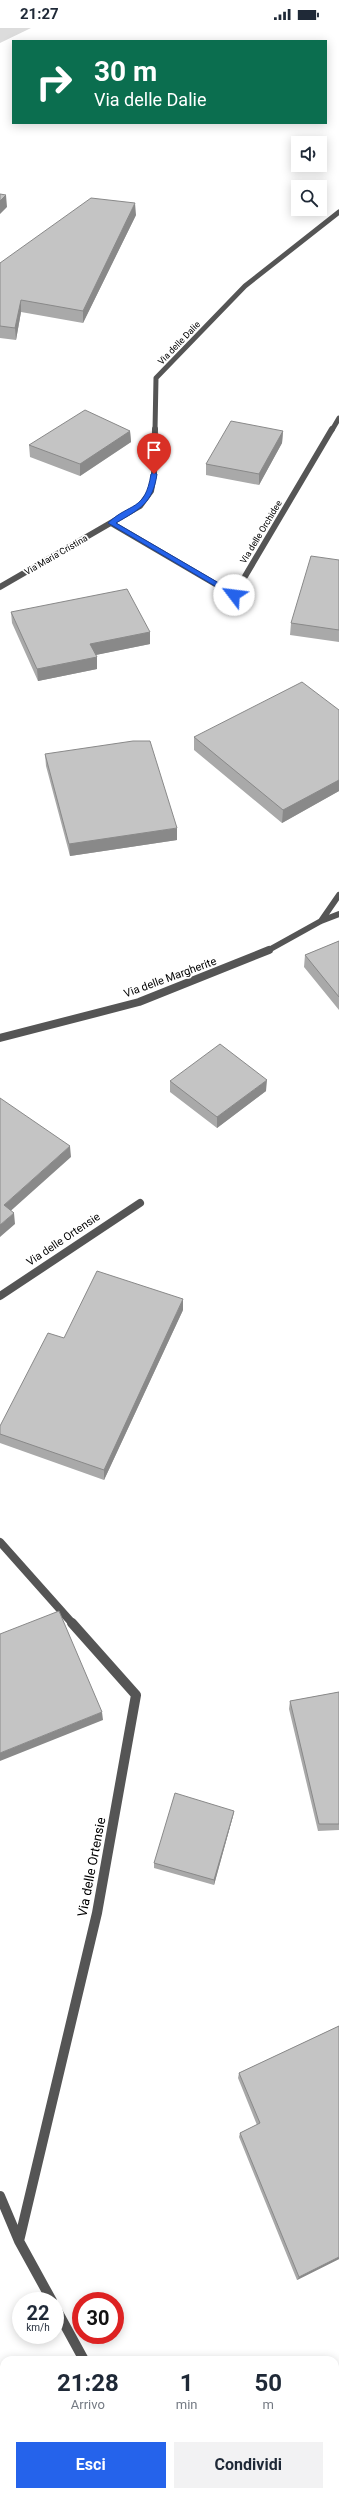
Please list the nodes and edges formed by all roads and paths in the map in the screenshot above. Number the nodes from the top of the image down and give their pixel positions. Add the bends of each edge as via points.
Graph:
1 (339, 212) edge
2 (339, 418) edge
3 (111, 523) junction
4 (0, 587) edge
5 (339, 895) edge
6 (339, 914) edge
7 (321, 921) junction
8 (0, 1038) edge
9 (140, 1202) dead end
10 (0, 1296) edge
11 (0, 1542) edge
12 (0, 2196) edge
13 (19, 2242) junction
14 (47, 2292) edge
15 (64, 2323) edge
16 (82, 2356) edge

1 - 3 street, Via delle Dalie via 246,286 156,378 154,474 151,491 140,506
2 - 3 street, Via delle Orchidee via 234,595
3 - 4 street, Via Maria Cristina
5 - 7 street
6 - 7 street, Via delle Margherite
7 - 8 street, Via delle Margherite via 258,954 139,1002
9 - 10 street, Via delle Ortensie
11 - 13 street, Via delle Ortensie via 136,1695 96,1913
12 - 13 street
13 - 14 street
15 - 16 street

